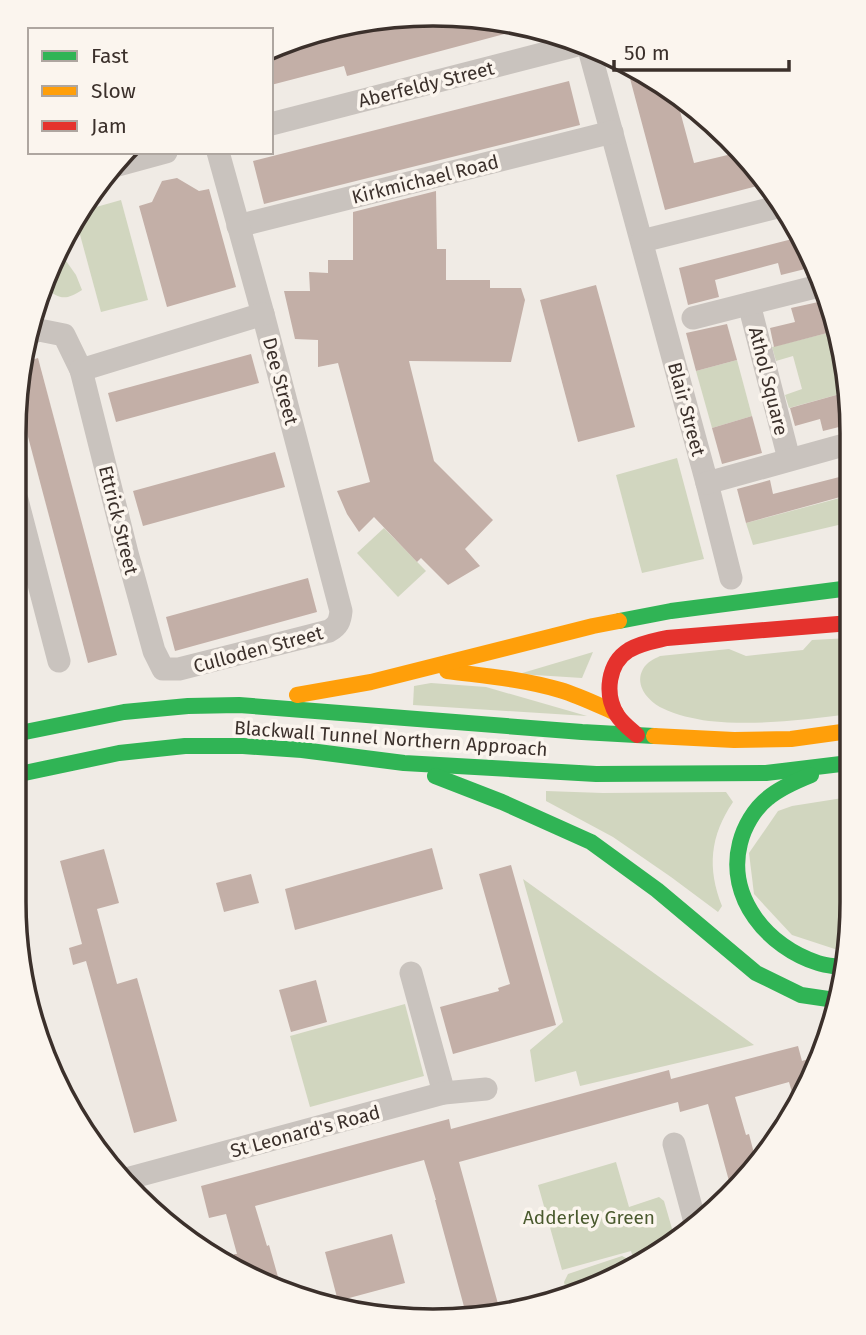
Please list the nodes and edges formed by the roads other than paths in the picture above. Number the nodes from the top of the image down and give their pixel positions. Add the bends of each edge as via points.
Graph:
1 (565, 48) edge
2 (592, 58) edge
3 (273, 123) edge
4 (612, 132) junction
5 (159, 154) edge
6 (219, 154) edge
7 (130, 162) edge
8 (772, 208) edge
9 (238, 226) junction
10 (642, 241) junction
11 (813, 288) edge
12 (749, 304) junction
13 (263, 314) junction
14 (692, 318) dead end
15 (40, 330) edge
16 (81, 370) junction
17 (840, 446) edge
18 (789, 459) junction
19 (709, 487) junction
20 (26, 534) edge
21 (731, 578) dead end
22 (840, 589) edge
23 (341, 611) joint
24 (840, 624) edge
25 (59, 661) dead end
26 (163, 669) joint
27 (427, 669) junction
28 (239, 705) junction
29 (615, 713) junction
30 (26, 732) edge
31 (840, 732) edge
32 (637, 734) junction
33 (404, 763) junction
34 (840, 765) edge
35 (828, 767) junction
36 (26, 773) edge
37 (834, 966) edge
38 (411, 973) dead end
39 (828, 999) edge
40 (486, 1089) dead end
41 (444, 1093) junction
42 (674, 1144) dead end
43 (133, 1177) edge
44 (693, 1215) edge

1 - 3 street, Aberfeldy Street
2 - 4 street, Blair Street
4 - 9 street, Kirkmichael Road
4 - 10 street, Blair Street
5 - 7 street
6 - 9 street, Dee Street
8 - 10 street
9 - 13 street, Dee Street
10 - 19 street, Blair Street
11 - 12 street, Athol Square
12 - 14 street, Athol Square
12 - 18 street, Athol Square
13 - 16 street
13 - 23 street, Dee Street
15 - 16 street, Ettrick Street via 64,335
16 - 26 street, Ettrick Street via 127,553
17 - 18 street, Athol Square
18 - 19 street, Athol Square
19 - 21 street, Blair Street
20 - 25 street
22 - 27 highway via 593,626
23 - 26 street, Culloden Street via 338,624 329,631 179,669
24 - 29 highway via 639,644 623,654 612,669 609,687
27 - 28 highway
27 - 29 highway via 550,687
28 - 30 highway, Blackwall Tunnel Northern Approach via 124,712
28 - 32 highway, Blackwall Tunnel Northern Approach
29 - 32 highway
31 - 32 highway, Blackwall Tunnel Northern Approach via 745,740
33 - 35 highway, Blackwall Tunnel Northern Approach via 622,774 766,773
33 - 36 highway, Blackwall Tunnel Northern Approach via 302,750 185,747 119,753
33 - 39 highway via 592,842 756,973 801,995
34 - 35 highway, Blackwall Tunnel Northern Approach
35 - 37 highway via 764,801 746,826 738,847 736,874 756,922 772,937
38 - 41 street
40 - 41 street, St Leonard's Road
41 - 43 street, St Leonard's Road
42 - 44 street

